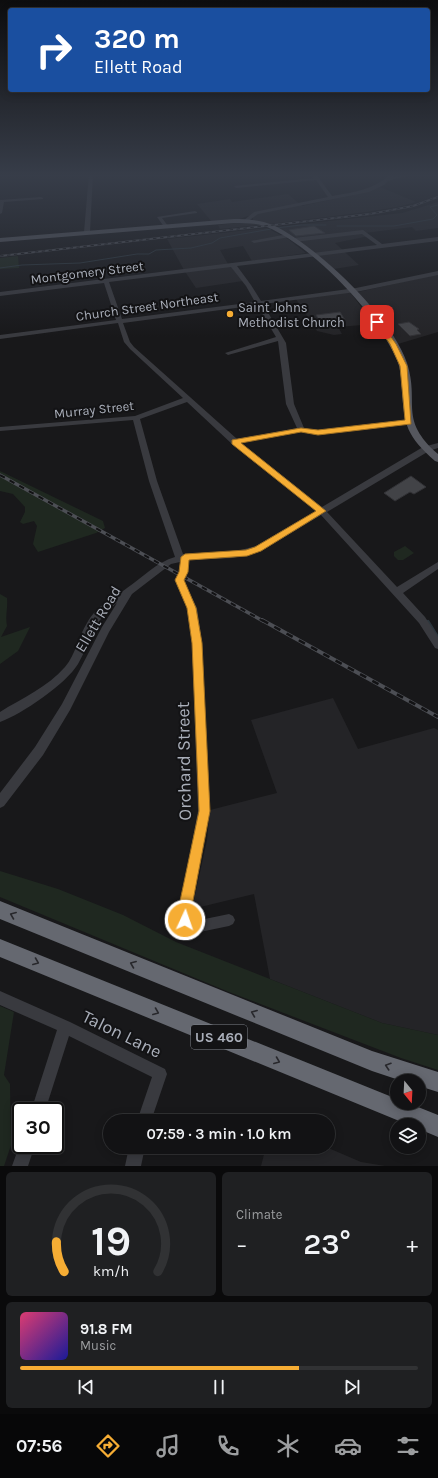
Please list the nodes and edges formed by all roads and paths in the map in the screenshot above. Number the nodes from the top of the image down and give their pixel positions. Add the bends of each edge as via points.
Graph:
1 (87, 228) edge
2 (134, 228) edge
3 (275, 228) edge
4 (87, 232) junction
5 (291, 238) junction
6 (438, 239) edge
7 (0, 240) edge
8 (254, 241) dead end
9 (381, 246) junction
10 (312, 254) junction
11 (233, 265) junction
12 (438, 273) edge
13 (106, 281) junction
14 (352, 290) junction
15 (0, 294) edge
16 (259, 302) junction
17 (120, 321) junction
18 (0, 337) edge
19 (281, 338) junction
20 (228, 353) dead end
21 (187, 399) junction
22 (136, 418) junction
23 (408, 422) junction
24 (0, 429) edge
25 (301, 430) junction
26 (234, 442) junction
27 (438, 445) edge
28 (426, 449) junction
29 (438, 459) edge
30 (322, 511) junction
31 (182, 558) junction
32 (438, 565) edge
33 (129, 592) junction
34 (397, 592) junction
35 (438, 645) edge
36 (0, 717) edge
37 (0, 802) edge
38 (0, 910) edge
39 (229, 920) dead end
40 (0, 948) edge
41 (0, 998) edge
42 (66, 1028) junction
43 (438, 1082) edge
44 (41, 1102) edge
45 (146, 1114) edge
46 (438, 1126) edge
47 (24, 1154) edge
48 (136, 1154) edge
49 (20, 1166) edge
50 (133, 1166) edge

1 - 4 street
2 - 4 main road
3 - 5 main road
4 - 7 main road
5 - 8 street
5 - 9 street via 363,232
5 - 10 main road
6 - 9 street, Montgomery Street
9 - 10 street, Montgomery Street
10 - 11 street, Montgomery Street
10 - 14 main road
11 - 13 street, Montgomery Street
11 - 16 street
12 - 14 street, Church Street Northeast
13 - 15 street, Montgomery Street
13 - 17 street
14 - 16 street, Church Street Northeast
14 - 23 main road via 390,339 402,361
16 - 17 street, Church Street Northeast
16 - 19 street
17 - 18 street, Church Street Northeast
17 - 21 street via 127,342 132,348
19 - 20 street
19 - 25 street via 290,404
21 - 22 street, Murray Street
21 - 26 street
22 - 24 street, Murray Street
22 - 31 street via 153,482
23 - 25 street via 318,433
23 - 28 main road
25 - 26 street
26 - 30 street
27 - 28 street, Ellett Road
28 - 29 main road
28 - 30 street, Ellett Road
30 - 31 street, Ellett Road via 247,553
30 - 34 street
31 - 33 street, Ellett Road via 168,562
31 - 39 street, Orchard Street via 183,572 179,580 192,608 197,643 204,811 184,917 187,924 196,927
32 - 34 street
33 - 36 street via 116,598 105,608 87,632 77,658 59,679
33 - 37 street, Ellett Road via 105,630 66,707 39,751
34 - 35 street via 422,620
43 -> 38 highway, US 460 via 372,1061
40 -> 46 highway, US 460
41 - 42 street
42 - 44 street
42 - 45 street, Talon Lane via 160,1074
47 - 49 street
48 - 50 street

